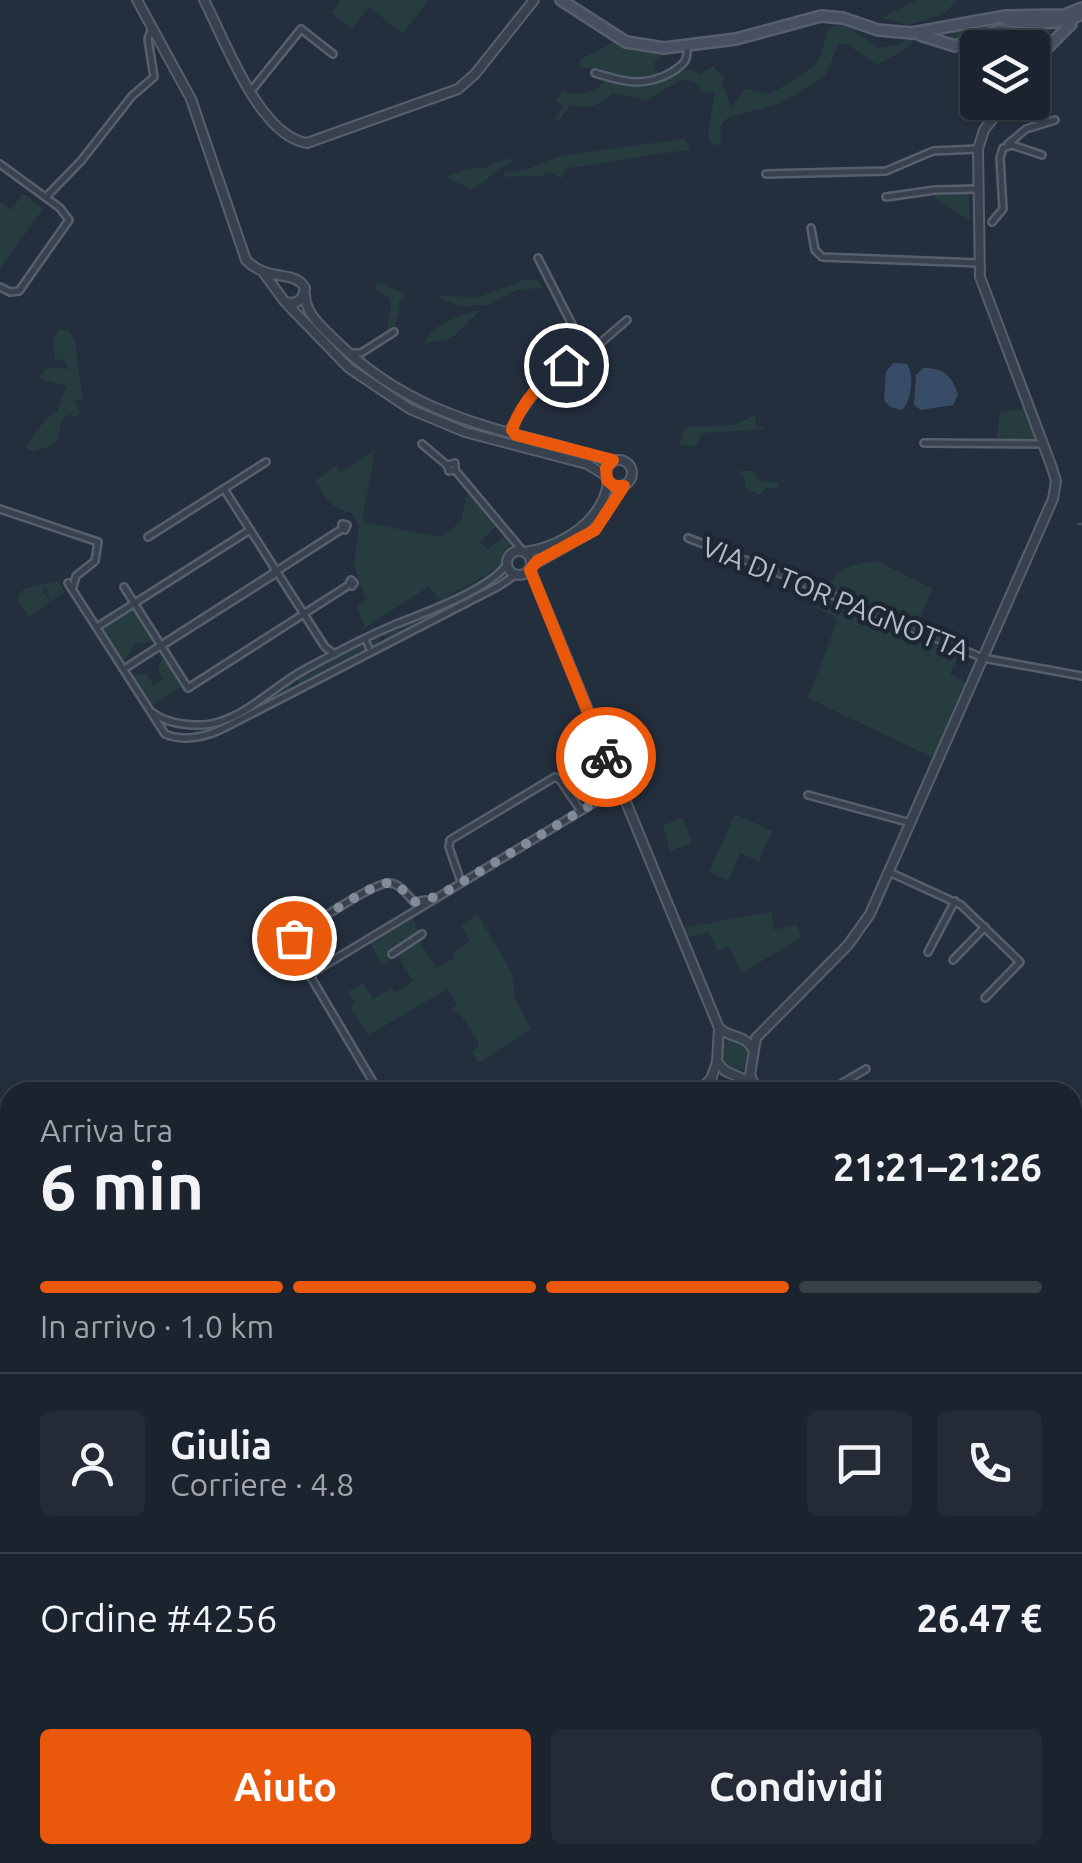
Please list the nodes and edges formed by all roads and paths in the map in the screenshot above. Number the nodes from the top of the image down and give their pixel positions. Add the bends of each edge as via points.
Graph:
1 (137, 0) edge
2 (204, 0) edge
3 (534, 0) edge
4 (561, 0) edge
5 (1082, 13) edge
6 (983, 20) junction
7 (963, 23) junction
8 (1052, 23) junction
9 (1036, 24) junction
10 (152, 27) junction
11 (1035, 30) edge
12 (912, 33) junction
13 (1058, 34) junction
14 (960, 44) edge
15 (955, 46) junction
16 (1050, 46) edge
17 (687, 47) junction
18 (333, 54) dead end
19 (595, 73) dead end
20 (251, 91) junction
21 (992, 120) edge
22 (1054, 120) dead end
23 (1006, 146) junction
24 (978, 148) junction
25 (1042, 155) dead end
26 (0, 164) edge
27 (766, 174) dead end
28 (977, 189) junction
29 (886, 197) dead end
30 (46, 198) junction
31 (992, 222) dead end
32 (811, 228) dead end
33 (538, 258) dead end
34 (979, 263) junction
35 (262, 272) junction
36 (285, 277) junction
37 (0, 287) edge
38 (277, 291) junction
39 (304, 292) junction
40 (285, 302) junction
41 (627, 320) dead end
42 (394, 332) dead end
43 (346, 351) junction
44 (361, 353) junction
45 (584, 357) junction
46 (362, 365) junction
47 (515, 422) junction
48 (503, 432) junction
49 (516, 435) junction
50 (924, 443) dead end
51 (422, 444) dead end
52 (1044, 444) junction
53 (613, 460) junction
54 (266, 462) dead end
55 (607, 478) junction
56 (624, 486) junction
57 (224, 488) junction
58 (0, 509) edge
59 (342, 528) dead end
60 (250, 530) junction
61 (148, 538) dead end
62 (688, 538) dead end
63 (513, 539) junction
64 (524, 551) junction
65 (512, 553) junction
66 (508, 564) junction
67 (276, 571) junction
68 (525, 571) junction
69 (349, 585) dead end
70 (124, 587) dead end
71 (134, 604) junction
72 (304, 614) junction
73 (97, 628) junction
74 (376, 634) junction
75 (366, 641) dead end
76 (161, 646) junction
77 (325, 647) junction
78 (370, 649) junction
79 (335, 654) junction
80 (983, 658) junction
81 (324, 660) junction
82 (124, 670) junction
83 (294, 676) junction
84 (1082, 676) edge
85 (300, 688) junction
86 (151, 711) junction
87 (192, 724) junction
88 (189, 738) junction
89 (619, 788) junction
90 (808, 795) dead end
91 (581, 811) junction
92 (910, 823) junction
93 (889, 872) junction
94 (461, 882) junction
95 (432, 900) junction
96 (955, 902) junction
97 (985, 927) junction
98 (422, 934) dead end
99 (928, 952) dead end
100 (392, 954) dead end
101 (953, 960) dead end
102 (312, 979) junction
103 (985, 998) dead end
104 (766, 1026) junction
105 (720, 1028) junction
106 (737, 1037) junction
107 (719, 1046) junction
108 (754, 1050) junction
109 (718, 1062) junction
110 (752, 1065) junction
111 (866, 1069) dead end
112 (732, 1074) junction
113 (711, 1079) junction
114 (373, 1082) edge
115 (708, 1082) edge
116 (750, 1082) edge
117 (753, 1082) edge
118 (844, 1082) edge

1 - 10 street
2 - 20 street
3 - 20 street via 458,89 313,142 300,142 268,120
4 - 17 main road via 628,43
5 - 6 main road
5 - 8 main road
5 - 13 main road
6 - 7 main road
6 - 9 main road
7 - 12 main road
7 - 15 main road via 949,31
8 - 9 main road
8 - 13 main road
9 - 11 main road
10 - 30 street via 153,79
10 - 35 street via 191,100 244,256
12 - 15 main road
12 - 17 main road via 824,16
13 - 16 main road
14 - 15 main road
17 - 19 street via 684,65 650,82
18 - 20 street via 301,30
21 - 24 street, VIA DI TOR PAGNOTTA
22 - 23 street via 1026,129
23 - 25 street
23 - 31 street via 1000,158 1003,209
24 - 27 street via 933,151 886,171
24 - 28 street, VIA DI TOR PAGNOTTA
26 - 30 street
28 - 29 street
28 - 34 street, VIA DI TOR PAGNOTTA
30 - 37 street via 67,215 68,226 19,291
32 - 34 street via 822,257
33 - 45 street
34 - 52 street, VIA DI TOR PAGNOTTA
35 - 36 street
35 - 38 street
36 - 38 street
36 - 39 street via 300,280
38 - 40 street
39 - 40 street via 299,301
39 - 43 street via 311,314
40 - 55 street via 349,368 410,409 464,432 587,464
41 - 45 street
42 - 44 street
43 - 44 street
43 - 46 street
44 - 46 street
45 - 47 street via 549,373
46 - 48 street via 421,403
47 - 48 street
47 - 49 street
48 - 49 street
49 - 53 street
50 - 52 street
51 - 63 street via 455,470
52 - 80 street, VIA DI TOR PAGNOTTA via 1055,476 1054,499
53 - 55 street
53 - 56 street via 631,468
54 - 57 street
55 - 56 street
55 - 64 street via 607,493 592,518 553,543
56 - 68 street via 599,526
57 - 60 street
57 - 61 street
58 - 73 street via 98,542 94,561 70,586
59 - 67 street
60 - 67 street
60 - 71 street
62 - 80 street, VIA DI TOR PAGNOTTA
63 - 64 street
63 - 65 street
64 - 65 street
64 - 68 street
65 - 66 street
66 - 68 street
66 - 74 street
67 - 72 street
67 - 76 street
68 - 78 street
68 - 89 street
69 - 72 street
70 - 71 street
71 - 73 street
71 - 76 street
72 - 76 street via 188,688
72 - 77 street
73 - 82 street
74 - 78 street via 382,641
74 - 79 street
75 - 78 street
76 - 82 street
77 - 79 street
77 - 81 street
78 - 85 street
79 - 81 street
80 - 84 street
80 - 92 street, VIA DI TOR PAGNOTTA
81 - 83 street
82 - 86 street
83 - 85 street
83 - 87 street via 231,718
85 - 88 street via 217,732
86 - 87 street
86 - 88 street via 169,737
87 - 88 street
89 - 91 street
89 - 105 street
90 - 92 street
91 - 94 street
91 - 94 street via 555,778 464,831 449,843
92 - 93 street, VIA DI TOR PAGNOTTA
93 - 96 street
93 - 104 street, VIA DI TOR PAGNOTTA via 855,937
94 - 95 street
95 - 102 street via 318,968
95 - 102 street via 414,902 400,887 383,884 312,925 294,940
96 - 97 street
96 - 99 street
97 - 101 street
97 - 103 street via 1020,962
98 - 100 street
102 - 114 street
104 - 106 street, VIA DI TOR PAGNOTTA
104 - 108 street, VIA DI TOR PAGNOTTA
105 - 106 street
105 - 107 street
106 - 107 street
106 - 108 street
107 - 109 street
108 - 110 street
109 - 112 street
109 - 113 street
110 - 112 street
110 - 117 street
111 - 118 street
112 - 113 street
112 - 116 street
113 - 115 street

